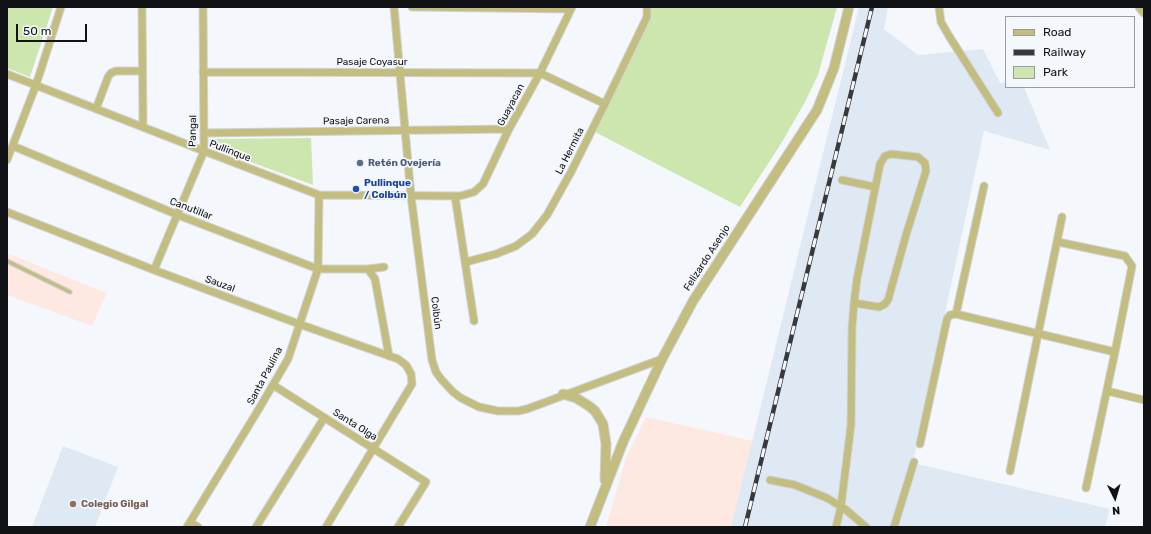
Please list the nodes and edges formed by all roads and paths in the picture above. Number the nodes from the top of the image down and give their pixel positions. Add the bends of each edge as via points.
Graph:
1 (61, 7) edge
2 (142, 7) edge
3 (203, 7) edge
4 (394, 7) edge
5 (412, 7) edge
6 (647, 7) edge
7 (848, 7) edge
8 (939, 7) edge
9 (1140, 7) edge
10 (572, 8) edge
11 (1144, 12) edge
12 (142, 71) junction
13 (203, 72) junction
14 (401, 72) junction
15 (540, 73) junction
16 (7, 74) edge
17 (36, 85) junction
18 (605, 104) junction
19 (96, 109) junction
20 (998, 113) dead end
21 (143, 127) junction
22 (509, 129) junction
23 (406, 130) junction
24 (204, 133) junction
25 (12, 146) junction
26 (204, 151) junction
27 (7, 160) edge
28 (842, 180) dead end
29 (984, 186) dead end
30 (875, 187) junction
31 (319, 195) junction
32 (411, 196) junction
33 (455, 196) junction
34 (7, 212) edge
35 (178, 215) junction
36 (1062, 217) dead end
37 (1058, 242) junction
38 (7, 261) edge
39 (466, 262) junction
40 (384, 267) dead end
41 (318, 269) junction
42 (368, 269) junction
43 (154, 270) junction
44 (70, 292) dead end
45 (854, 303) junction
46 (956, 314) junction
47 (474, 321) dead end
48 (299, 324) junction
49 (1038, 334) junction
50 (1115, 352) junction
51 (388, 356) junction
52 (662, 359) junction
53 (273, 385) junction
54 (1107, 391) junction
55 (564, 394) junction
56 (1144, 400) edge
57 (324, 418) junction
58 (920, 444) dead end
59 (374, 449) junction
60 (914, 462) dead end
61 (1010, 471) dead end
62 (770, 480) dead end
63 (605, 487) junction
64 (1086, 488) dead end
65 (841, 506) junction
66 (189, 524) edge
67 (198, 527) edge
68 (256, 527) edge
69 (326, 527) edge
70 (398, 527) edge
71 (590, 527) edge
72 (836, 527) edge
73 (866, 527) edge
74 (894, 527) edge

1 - 17 street
2 - 12 street
3 - 13 street, Pangal
4 - 14 street, Colbún
5 - 10 street
6 - 18 street, La Hermita via 647,17
7 - 52 street, Felizardo Asenjo via 834,68 816,110 693,301
8 - 20 street via 941,22
9 - 11 street
10 - 15 street, Guayacan
12 - 19 street via 111,73
12 - 21 street
13 - 14 street, Pasaje Coyasur
13 - 24 street, Pangal
14 - 15 street, Pasaje Coyasur
14 - 23 street, Colbún
15 - 18 street
15 - 22 street, Guayacan
16 - 17 street, Pullinque
17 - 19 street, Pullinque
17 - 25 street
18 - 39 street, La Hermita via 571,172 547,214 532,234 516,246
19 - 21 street, Pullinque
21 - 26 street, Pullinque
22 - 23 street, Pasaje Carena
22 - 33 street, Guayacan via 479,189 470,194
23 - 24 street, Pasaje Carena
23 - 32 street, Colbún
24 - 26 street, Pangal
25 - 27 street
25 - 35 street, Canutillar
26 - 31 street, Pullinque
26 - 35 street, Pangal
28 - 30 street
29 - 46 street
30 - 45 street
30 - 45 street via 881,161 888,155 918,157 926,163 926,171 888,300 879,307
31 - 32 street, Pullinque
31 - 41 street, Santa Paulina
32 - 33 street, Pullinque
32 - 55 street, Colbún via 432,360 441,379 453,392 470,403 488,410 508,412 527,409
33 - 39 street
34 - 43 street, Sauzal
35 - 41 street, Canutillar
35 - 43 street, Pangal
36 - 37 street
37 - 49 street
37 - 50 street via 1125,256 1132,266
38 - 44 lane
39 - 47 street
40 - 42 street, Canutillar
41 - 42 street, Canutillar
41 - 48 street, Santa Paulina
42 - 51 street via 375,279
43 - 48 street, Sauzal
45 - 65 street via 851,425
46 - 49 street
46 - 58 street via 950,315 947,319
48 - 51 street, Sauzal
48 - 53 street, Santa Paulina via 288,359
49 - 50 street
49 - 61 street
50 - 54 street
51 - 59 street, Sauzal via 406,365 411,374 412,384
52 - 55 street, Colbún
52 - 63 street, Felizardo Asenjo
53 - 57 street, Santa Olga
53 - 66 street, Santa Paulina
54 - 56 street
54 - 64 street
55 - 63 street via 589,406 602,424 606,444
57 - 59 street, Santa Olga
57 - 68 street
59 - 69 street
59 - 70 street, Santa Olga via 426,482
60 - 74 street
62 - 65 street via 806,489
63 - 71 street, Felizardo Asenjo
65 - 72 street
65 - 73 street
66 - 67 street

